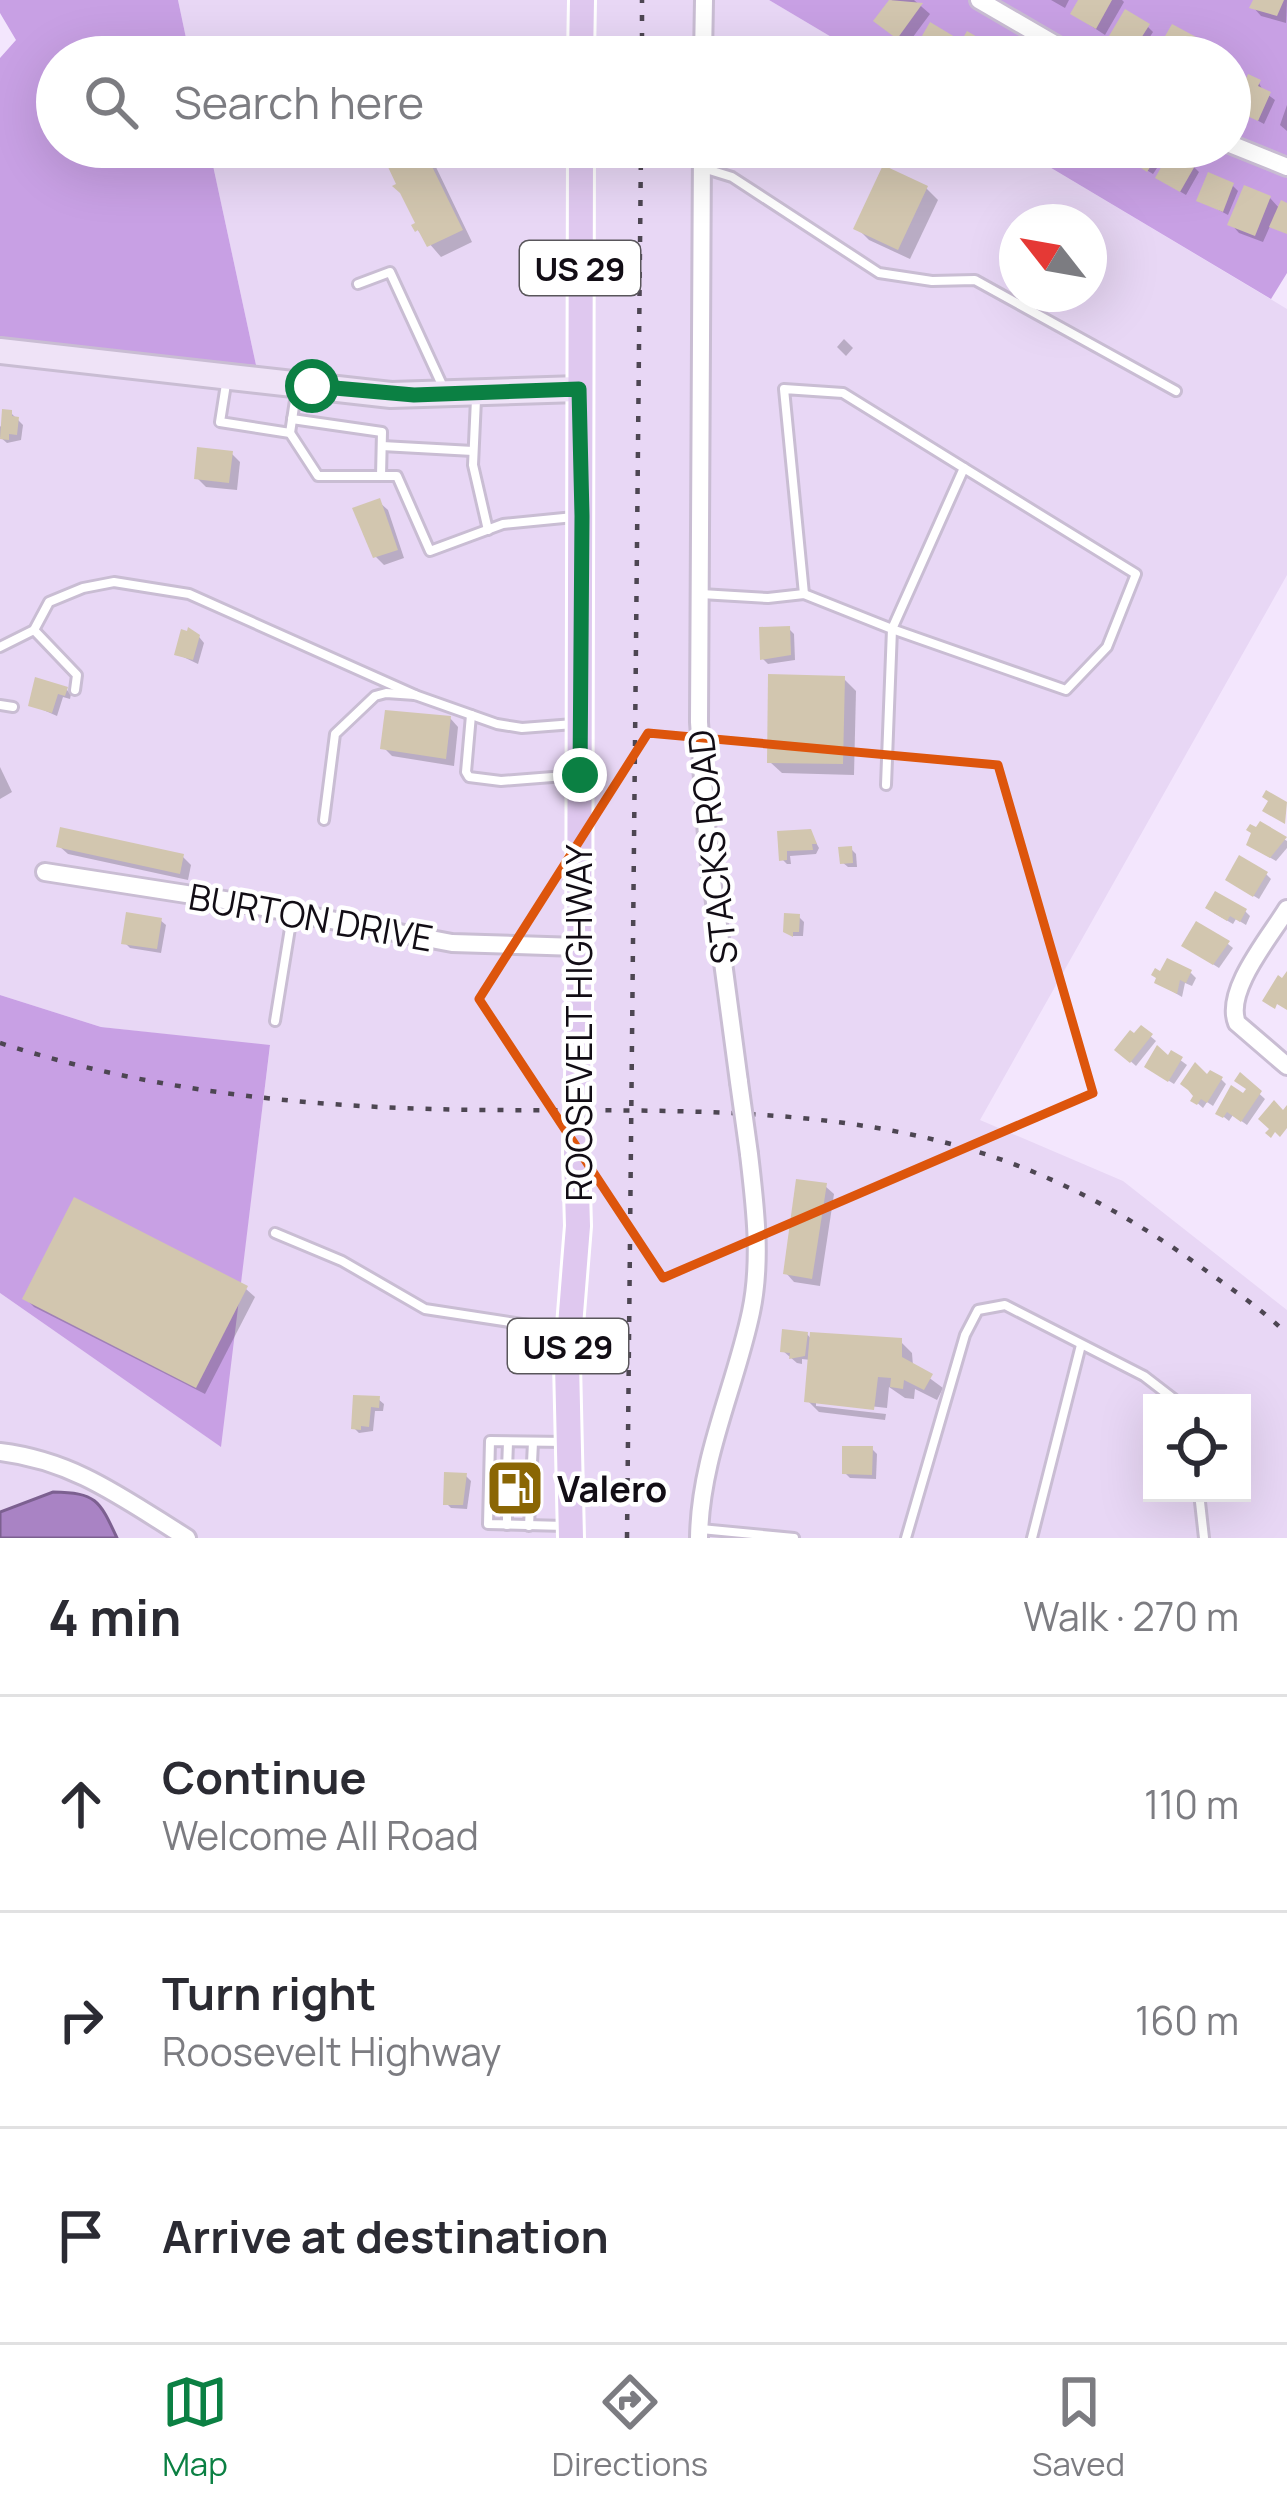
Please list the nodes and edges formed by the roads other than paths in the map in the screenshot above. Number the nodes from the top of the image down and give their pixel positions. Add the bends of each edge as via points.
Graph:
1 (582, 0) edge
2 (704, 0) edge
3 (979, 0) edge
4 (581, 36) edge
5 (703, 36) edge
6 (1041, 36) edge
7 (1251, 152) edge
8 (1287, 167) edge
9 (580, 168) edge
10 (701, 168) edge
11 (704, 168) edge
12 (358, 284) dead end
13 (0, 351) edge
14 (226, 376) junction
15 (297, 384) junction
16 (579, 389) junction
17 (1176, 391) dead end
18 (477, 392) junction
19 (446, 393) junction
20 (292, 419) junction
21 (290, 433) junction
22 (382, 446) junction
23 (473, 451) junction
24 (964, 468) junction
25 (381, 476) junction
26 (582, 516) junction
27 (488, 530) junction
28 (700, 594) junction
29 (804, 594) junction
30 (892, 629) junction
31 (34, 630) junction
32 (0, 647) edge
33 (75, 689) dead end
34 (415, 695) junction
35 (0, 705) edge
36 (13, 707) dead end
37 (471, 715) junction
38 (582, 723) junction
39 (580, 775) junction
40 (886, 784) dead end
41 (324, 820) dead end
42 (45, 872) dead end
43 (1287, 909) edge
44 (292, 913) junction
45 (578, 947) junction
46 (275, 1021) dead end
47 (1287, 1066) edge
48 (275, 1233) dead end
49 (569, 1331) junction
50 (1082, 1345) junction
51 (1167, 1394) edge
52 (508, 1442) junction
53 (533, 1442) junction
54 (569, 1442) junction
55 (0, 1453) edge
56 (507, 1470) dead end
57 (1200, 1502) edge
58 (507, 1504) dead end
59 (506, 1525) junction
60 (529, 1526) junction
61 (571, 1532) edge
62 (699, 1533) edge
63 (187, 1538) edge
64 (794, 1538) edge
65 (906, 1538) edge
66 (1032, 1538) edge
67 (1204, 1538) edge

1 - 4 main road
2 - 5 street
3 - 6 street
7 - 8 street
9 - 16 main road, ROOSEVELT HIGHWAY / US 29
10 - 28 street, STACKS ROAD
11 - 17 lane via 732,177 879,273 975,280
12 - 19 lane via 390,272
13 - 14 street
14 - 15 street
14 - 21 lane via 220,422
15 - 19 street
15 - 20 lane
16 - 18 street
16 - 26 main road, ROOSEVELT HIGHWAY / US 29
18 - 19 street
18 - 23 lane
20 - 21 lane
20 - 22 lane via 382,432
21 - 25 lane via 318,476
22 - 23 lane
22 - 25 lane
23 - 27 lane
24 - 29 lane via 843,393 784,389
24 - 30 lane
24 - 30 lane via 1136,574 1106,646 1066,690
25 - 27 lane via 397,476 430,551
26 - 27 lane
26 - 38 main road, ROOSEVELT HIGHWAY / US 29
28 - 29 lane
28 - 62 street, STACKS ROAD, bridge via 708,850 757,1222 752,1310 711,1447
29 - 30 lane
30 - 40 lane
31 - 32 lane
31 - 33 lane via 77,675
31 - 34 lane via 49,602 83,588 114,582 189,594
34 - 37 lane
34 - 41 lane via 375,696 335,734
35 - 36 lane
37 - 38 lane via 522,728
37 - 39 lane via 469,777
38 - 39 main road, ROOSEVELT HIGHWAY / US 29
39 - 45 main road, ROOSEVELT HIGHWAY / US 29
42 - 44 street, BURTON DRIVE
43 - 47 street via 1235,993 1233,1013
44 - 45 street, BURTON DRIVE via 452,943
44 - 46 lane
45 - 49 main road, ROOSEVELT HIGHWAY / US 29, bridge via 578,1226
48 - 49 lane via 425,1309
49 - 54 main road, ROOSEVELT HIGHWAY / US 29
50 - 51 lane
50 - 65 lane via 1004,1305 978,1310
50 - 66 lane
52 - 53 lane
52 - 56 lane
52 - 59 lane via 490,1441 488,1524
53 - 54 lane
53 - 60 lane
54 - 61 main road, ROOSEVELT HIGHWAY / US 29
55 - 63 street via 82,1472
57 - 67 lane
58 - 59 lane
59 - 60 lane
60 - 61 lane
62 - 64 lane

